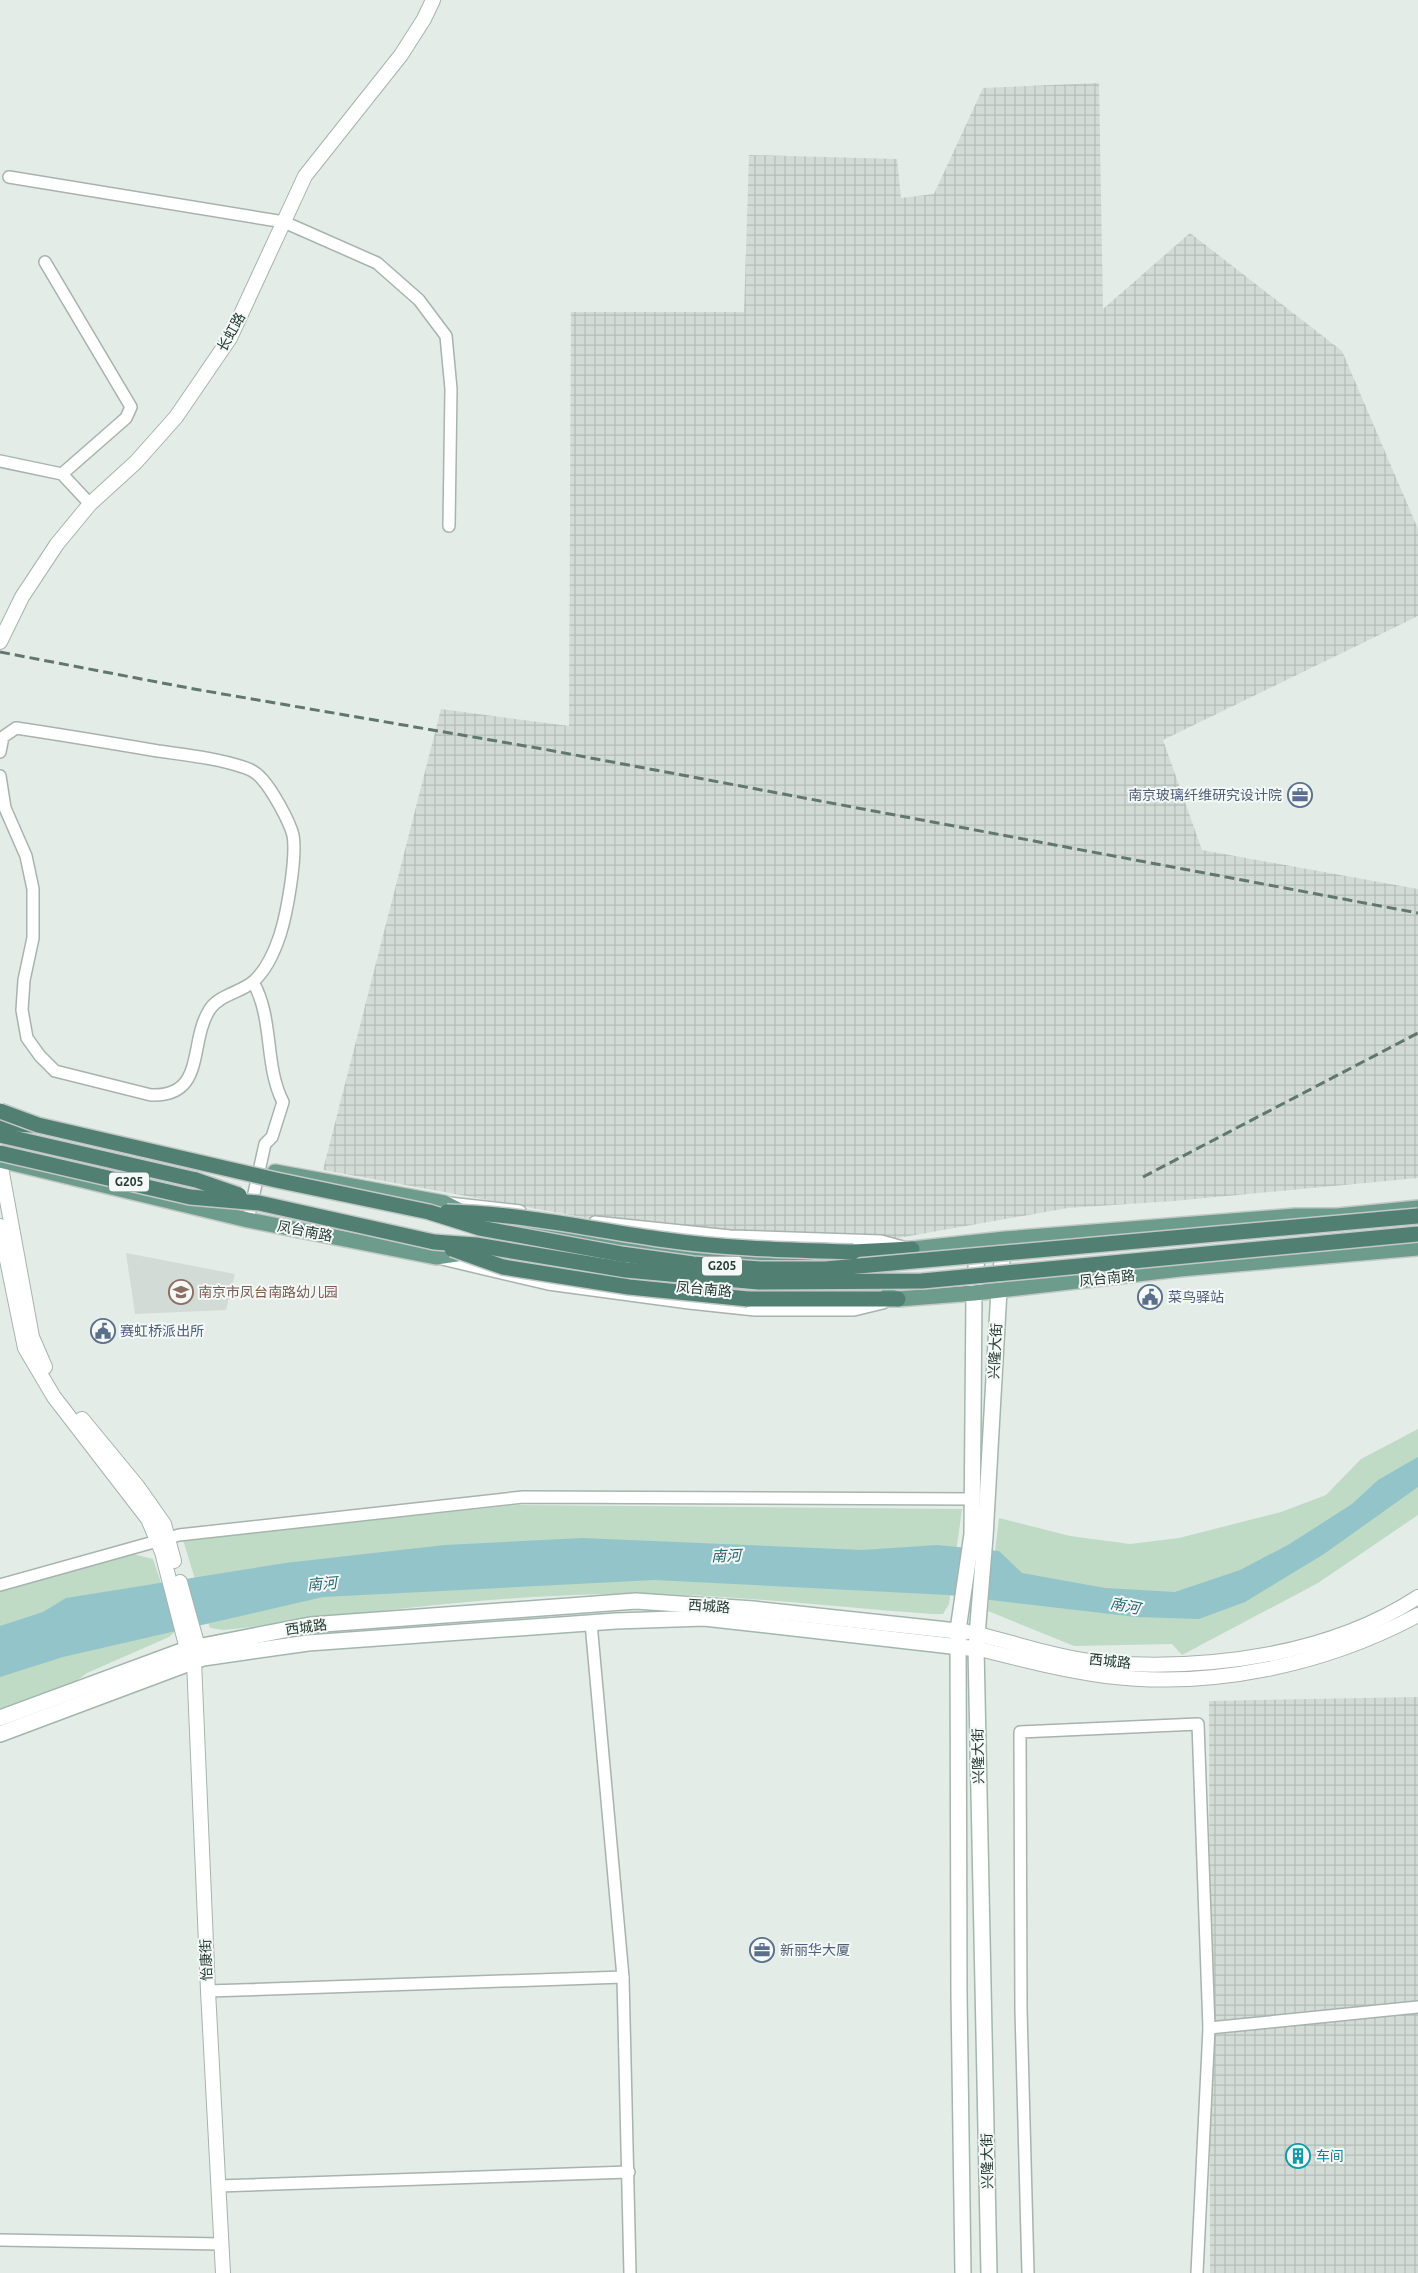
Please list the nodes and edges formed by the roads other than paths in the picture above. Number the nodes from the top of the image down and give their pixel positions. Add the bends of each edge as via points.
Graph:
1 (433, 0) edge
2 (9, 177) dead end
3 (284, 222) junction
4 (45, 262) dead end
5 (0, 461) edge
6 (62, 474) junction
7 (90, 504) junction
8 (448, 526) dead end
9 (0, 642) edge
10 (0, 752) edge
11 (0, 776) edge
12 (253, 982) junction
13 (0, 1111) edge
14 (0, 1123) edge
15 (38, 1125) junction
16 (0, 1135) edge
17 (0, 1153) edge
18 (0, 1161) edge
19 (259, 1169) junction
20 (1418, 1199) edge
21 (259, 1203) junction
22 (444, 1203) junction
23 (1418, 1208) edge
24 (429, 1212) junction
25 (1295, 1216) junction
26 (1418, 1216) edge
27 (248, 1220) junction
28 (0, 1226) edge
29 (1418, 1234) edge
30 (1005, 1239) junction
31 (978, 1243) junction
32 (1418, 1248) edge
33 (912, 1249) junction
34 (435, 1250) junction
35 (999, 1290) junction
36 (974, 1293) junction
37 (898, 1298) junction
38 (972, 1499) junction
39 (979, 1535) junction
40 (162, 1540) junction
41 (0, 1585) edge
42 (1418, 1597) edge
43 (1418, 1615) edge
44 (591, 1622) junction
45 (958, 1630) junction
46 (977, 1641) junction
47 (960, 1646) junction
48 (194, 1648) junction
49 (1053, 1652) junction
50 (1050, 1667) junction
51 (0, 1718) edge
52 (0, 1734) edge
53 (623, 1977) junction
54 (208, 1991) junction
55 (1418, 2007) edge
56 (1209, 2028) junction
57 (629, 2172) junction
58 (218, 2186) junction
59 (0, 2240) edge
60 (221, 2244) junction
61 (223, 2273) edge
62 (630, 2273) edge
63 (963, 2273) edge
64 (989, 2273) edge
65 (1028, 2273) edge
66 (1196, 2273) edge

1 - 3 street, 长虹路 via 401,55 305,176
2 - 3 street
3 - 7 street, 长虹路 via 230,338 176,417 136,462
3 - 8 street via 377,263 419,300 446,336 451,389
4 - 6 street via 132,407 126,418
5 - 6 street
6 - 7 street
7 - 9 street, 长虹路 via 52,551 22,597
10 - 12 street via 3,737 16,728 207,759 256,772 281,811 292,833 294,846 280,936
11 - 12 street via 5,808 26,856 33,889 33,938 24,980 22,1010 27,1038 55,1071 151,1094 174,1092 186,1084 194,1069 200,1028 212,1006
12 - 19 street via 261,995 278,1091 283,1102 272,1136 265,1144
13 - 15 highway, bridge
13 - 19 main road
14 - 15 highway, bridge
15 - 24 highway, 凤台南路 / G205, bridge
16 - 21 highway, bridge via 196,1180
17 - 21 highway, 凤台南路 / G205, bridge via 190,1197
18 - 27 main road, 凤台南路
18 - 40 street via 32,1337 42,1362 59,1391 138,1487 164,1524
19 - 22 main road
19 - 27 street
20 - 25 main road
21 - 34 highway, 凤台南路 / G205, bridge
22 - 33 street via 730,1236 881,1240
22 - 33 main road via 477,1220 626,1246 692,1253 889,1257
23 - 25 main road via 1337,1216
24 - 26 highway, 凤台南路 / G205, bridge via 480,1228 621,1254 693,1264 769,1269 862,1266
24 - 33 highway, bridge via 508,1216 715,1245 853,1252
25 - 30 main road
27 - 34 main road, 凤台南路
28 - 40 street via 25,1348 54,1397
29 - 34 highway, 凤台南路 / G205, bridge via 883,1283 759,1282 580,1264 476,1245
30 - 31 main road
30 - 35 main road, 兴隆大街
31 - 33 main road
31 - 36 main road, 兴隆大街
32 - 35 main road, 凤台南路 via 1180,1269
34 - 37 main road, 凤台南路 via 470,1252 682,1288 762,1293 872,1293
34 - 37 highway, bridge via 503,1267 630,1287 748,1299
35 - 36 main road, 凤台南路
35 - 39 main road, 兴隆大街
36 - 37 main road, 凤台南路
36 - 38 main road, 兴隆大街
38 - 39 main road, 兴隆大街
38 - 40 street via 523,1497 179,1535
39 - 45 main road, 兴隆大街
39 - 46 main road, 兴隆大街
40 - 41 street
40 - 48 street, 怡康街
42 - 49 street, 西城路 via 1341,1634 1291,1649 1236,1659 1172,1665 1106,1663
43 - 50 street, 西城路 via 1346,1647 1295,1663 1238,1674 1176,1679 1107,1676
44 - 47 main road, 西城路 via 704,1618
44 - 48 main road, 西城路
44 - 53 street
45 - 46 main road, 西城路
45 - 47 main road, 兴隆大街
45 - 48 main road, 西城路 via 753,1608 636,1601 310,1625
46 - 47 main road, 西城路
46 - 49 street, 西城路
46 - 50 street, 西城路
46 - 64 main road, 兴隆大街
47 - 63 main road, 兴隆大街 via 959,1995
48 - 51 main road, 西城路
48 - 52 main road, 西城路
48 - 54 street, 怡康街
49 - 50 street via 1044,1659
53 - 54 street
53 - 57 street
54 - 58 street, 怡康街
55 - 56 street
56 - 65 street via 1198,1724 1020,1732 1021,2010
56 - 66 street
57 - 58 street
57 - 62 street
58 - 60 street, 怡康街
59 - 60 street
60 - 61 street, 怡康街

